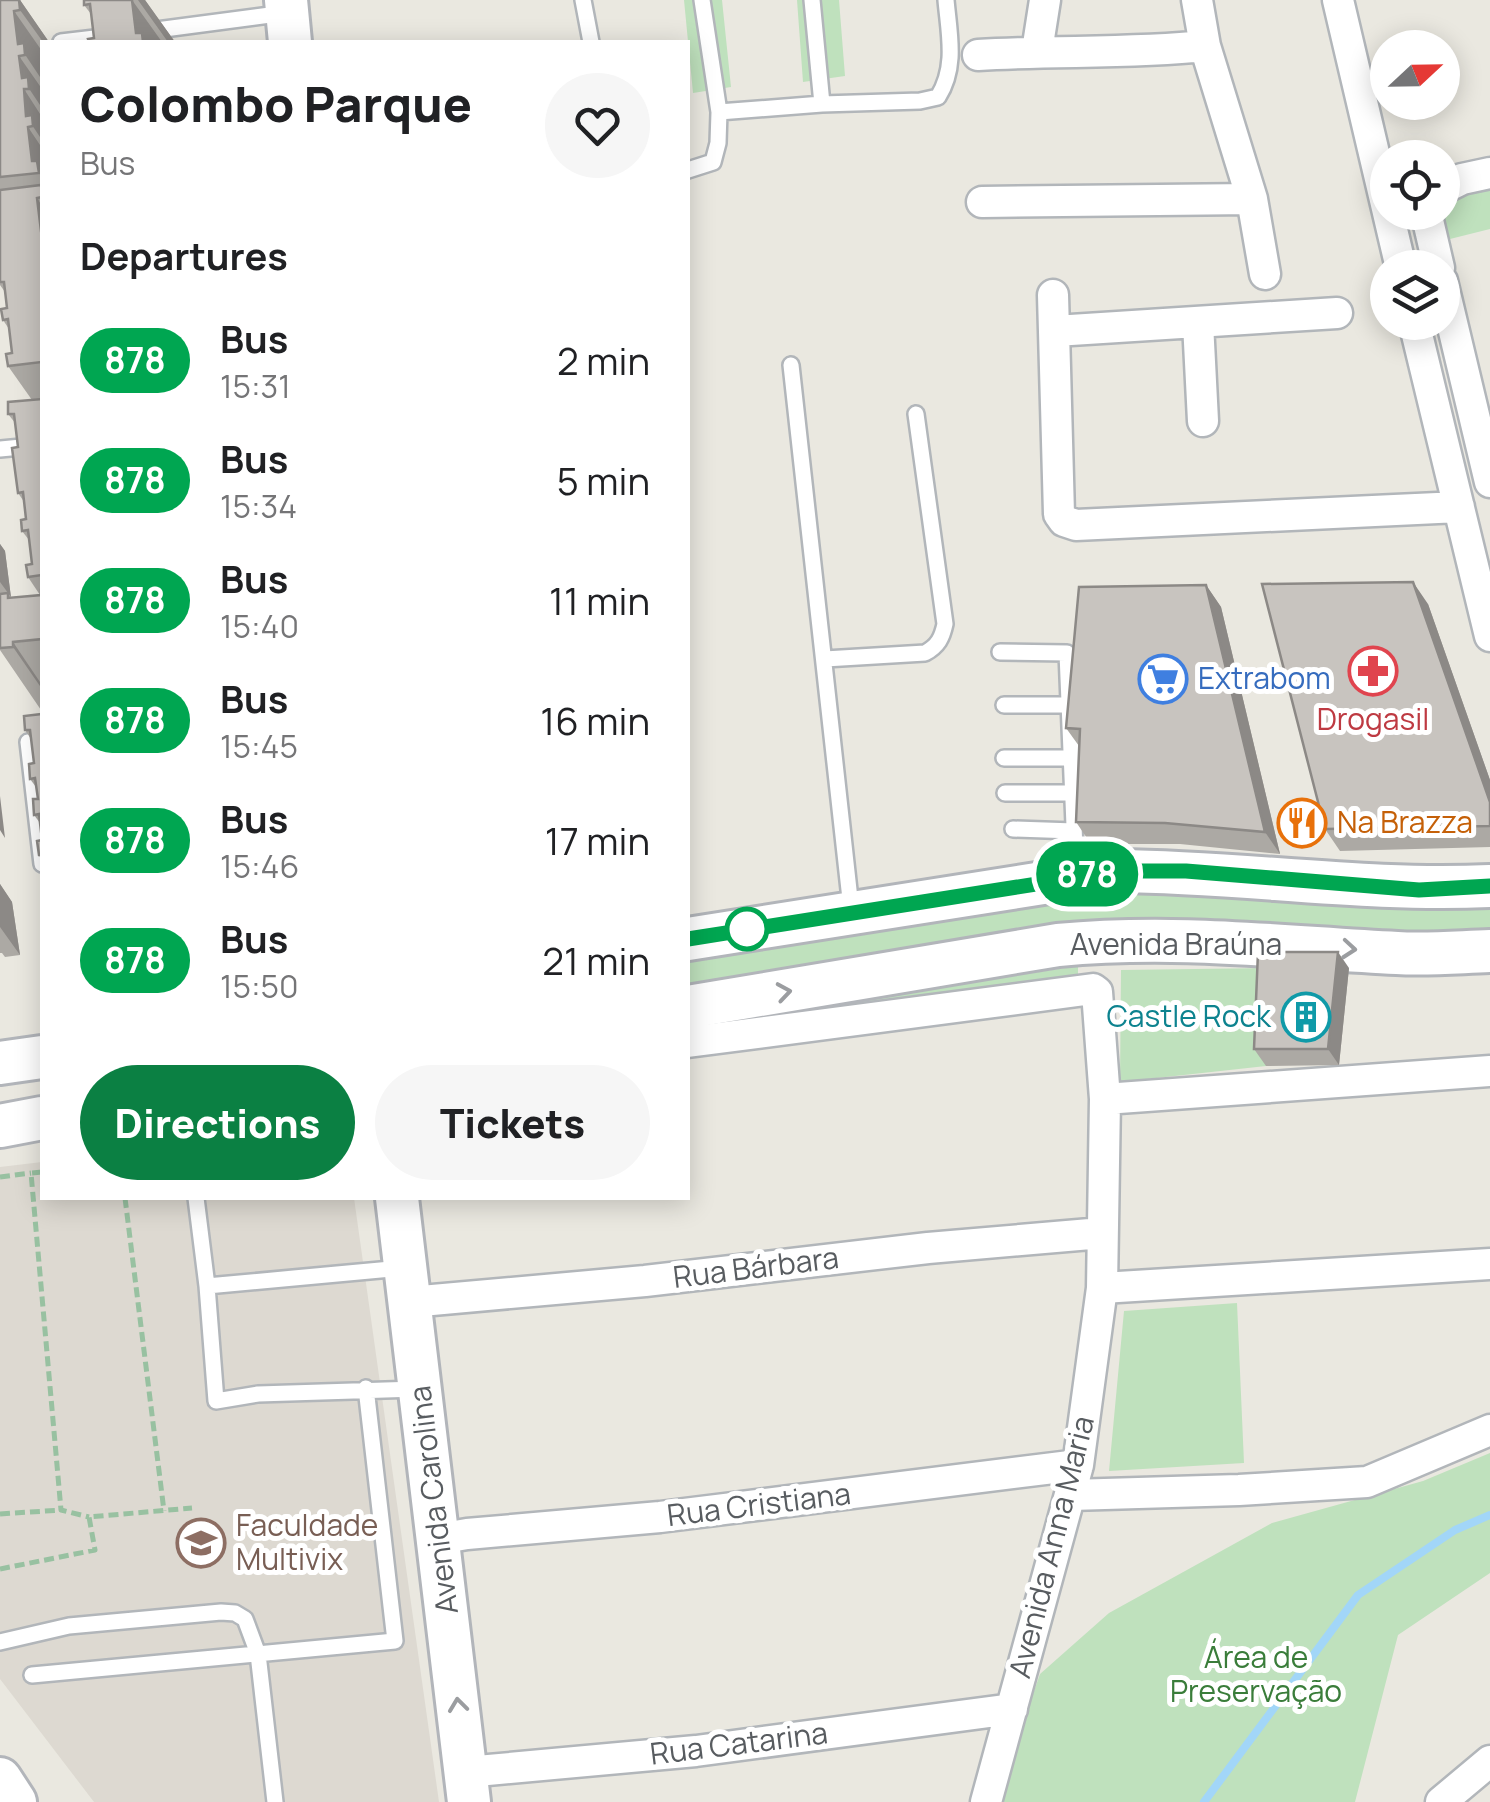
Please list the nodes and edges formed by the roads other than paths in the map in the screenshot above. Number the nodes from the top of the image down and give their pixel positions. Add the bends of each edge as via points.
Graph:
1 (583, 0) edge
2 (702, 0) edge
3 (812, 0) edge
4 (946, 0) edge
5 (1045, 0) edge
6 (1198, 0) edge
7 (1338, 0) edge
8 (288, 18) edge
9 (140, 32) edge
10 (121, 35) edge
11 (78, 40) edge
12 (591, 40) edge
13 (1205, 46) junction
14 (1038, 51) junction
15 (978, 55) dead end
16 (822, 104) junction
17 (719, 112) junction
18 (690, 169) edge
19 (1490, 173) edge
20 (1460, 182) edge
21 (1252, 198) junction
22 (982, 202) dead end
23 (1397, 250) edge
24 (1264, 274) dead end
25 (1053, 295) dead end
26 (1336, 313) dead end
27 (1198, 323) junction
28 (1054, 331) junction
29 (1418, 340) edge
30 (1456, 340) edge
31 (791, 365) dead end
32 (916, 414) dead end
33 (1204, 421) dead end
34 (40, 444) edge
35 (0, 449) edge
36 (1490, 482) edge
37 (1459, 507) junction
38 (1490, 636) edge
39 (1000, 652) dead end
40 (825, 659) junction
41 (1004, 705) dead end
42 (1069, 706) junction
43 (28, 742) edge
44 (1004, 758) dead end
45 (1071, 758) junction
46 (1005, 793) dead end
47 (1072, 793) junction
48 (1012, 829) dead end
49 (1074, 831) junction
50 (40, 847) edge
51 (1076, 876) junction
52 (1490, 886) edge
53 (852, 912) junction
54 (690, 939) edge
55 (1490, 951) edge
56 (690, 1007) edge
57 (690, 1042) edge
58 (40, 1057) edge
59 (0, 1063) edge
60 (1490, 1071) edge
61 (1104, 1099) junction
62 (40, 1118) edge
63 (0, 1126) edge
64 (196, 1200) edge
65 (397, 1200) edge
66 (1102, 1234) junction
67 (1490, 1264) edge
68 (409, 1285) junction
69 (208, 1286) junction
70 (1102, 1288) junction
71 (366, 1388) junction
72 (421, 1389) junction
73 (1490, 1430) edge
74 (1078, 1465) junction
75 (1071, 1495) junction
76 (438, 1540) junction
77 (0, 1642) edge
78 (258, 1654) junction
79 (32, 1675) dead end
80 (1012, 1709) junction
81 (1490, 1761) edge
82 (0, 1779) edge
83 (467, 1787) edge
84 (15, 1802) edge
85 (275, 1802) edge
86 (986, 1802) edge
87 (1440, 1802) edge

1 - 12 lane
2 - 17 lane
3 - 16 lane
4 - 16 lane via 949,79 938,97
5 - 14 street
6 - 13 street
7 - 23 street
8 - 9 lane
10 - 11 lane
13 - 14 street
13 - 21 street
14 - 15 street
16 - 17 lane
17 - 18 lane via 713,162
19 - 20 street
21 - 22 street
21 - 24 street
25 - 28 street
26 - 27 street
27 - 28 street
27 - 33 street
28 - 37 street via 1064,521
29 - 37 street
30 - 36 street
31 - 40 lane
32 - 40 lane via 942,638 925,652
34 - 35 lane
37 - 38 street
39 - 42 lane via 1067,652
40 - 53 lane
41 - 42 lane
42 - 45 lane
43 - 50 lane
44 - 45 lane
45 - 47 lane
46 - 47 lane
47 - 49 lane
48 - 49 lane
49 - 51 lane
51 - 52 street via 1186,871 1419,890
51 - 53 street
53 - 54 street
56 -> 55 street, Avenida Braúna via 1111,940
57 - 61 street, Avenida Anna Maria via 1096,990
58 - 59 street
60 - 61 street
61 - 66 street, Avenida Anna Maria
62 - 63 street
64 - 69 lane
65 - 68 street, Avenida Carolina
66 - 68 street, Rua Bárbara via 646,1281
66 - 70 street, Avenida Anna Maria
67 - 70 street
68 - 69 lane
68 - 72 street, Avenida Carolina
69 - 71 lane via 216,1400
70 - 74 street, Avenida Anna Maria
71 - 72 lane
71 - 78 lane via 396,1641
72 - 76 street, Avenida Carolina
73 - 75 street via 1367,1482
74 - 75 street, Avenida Anna Maria
74 - 76 street, Rua Cristiana
75 - 80 street, Avenida Anna Maria
83 -> 76 street, Avenida Carolina
77 - 78 lane via 69,1626 221,1612 246,1619
78 - 79 lane
78 - 85 lane
80 - 83 street, Rua Catarina
80 - 86 street, Avenida Anna Maria
81 - 87 street
82 - 84 street

